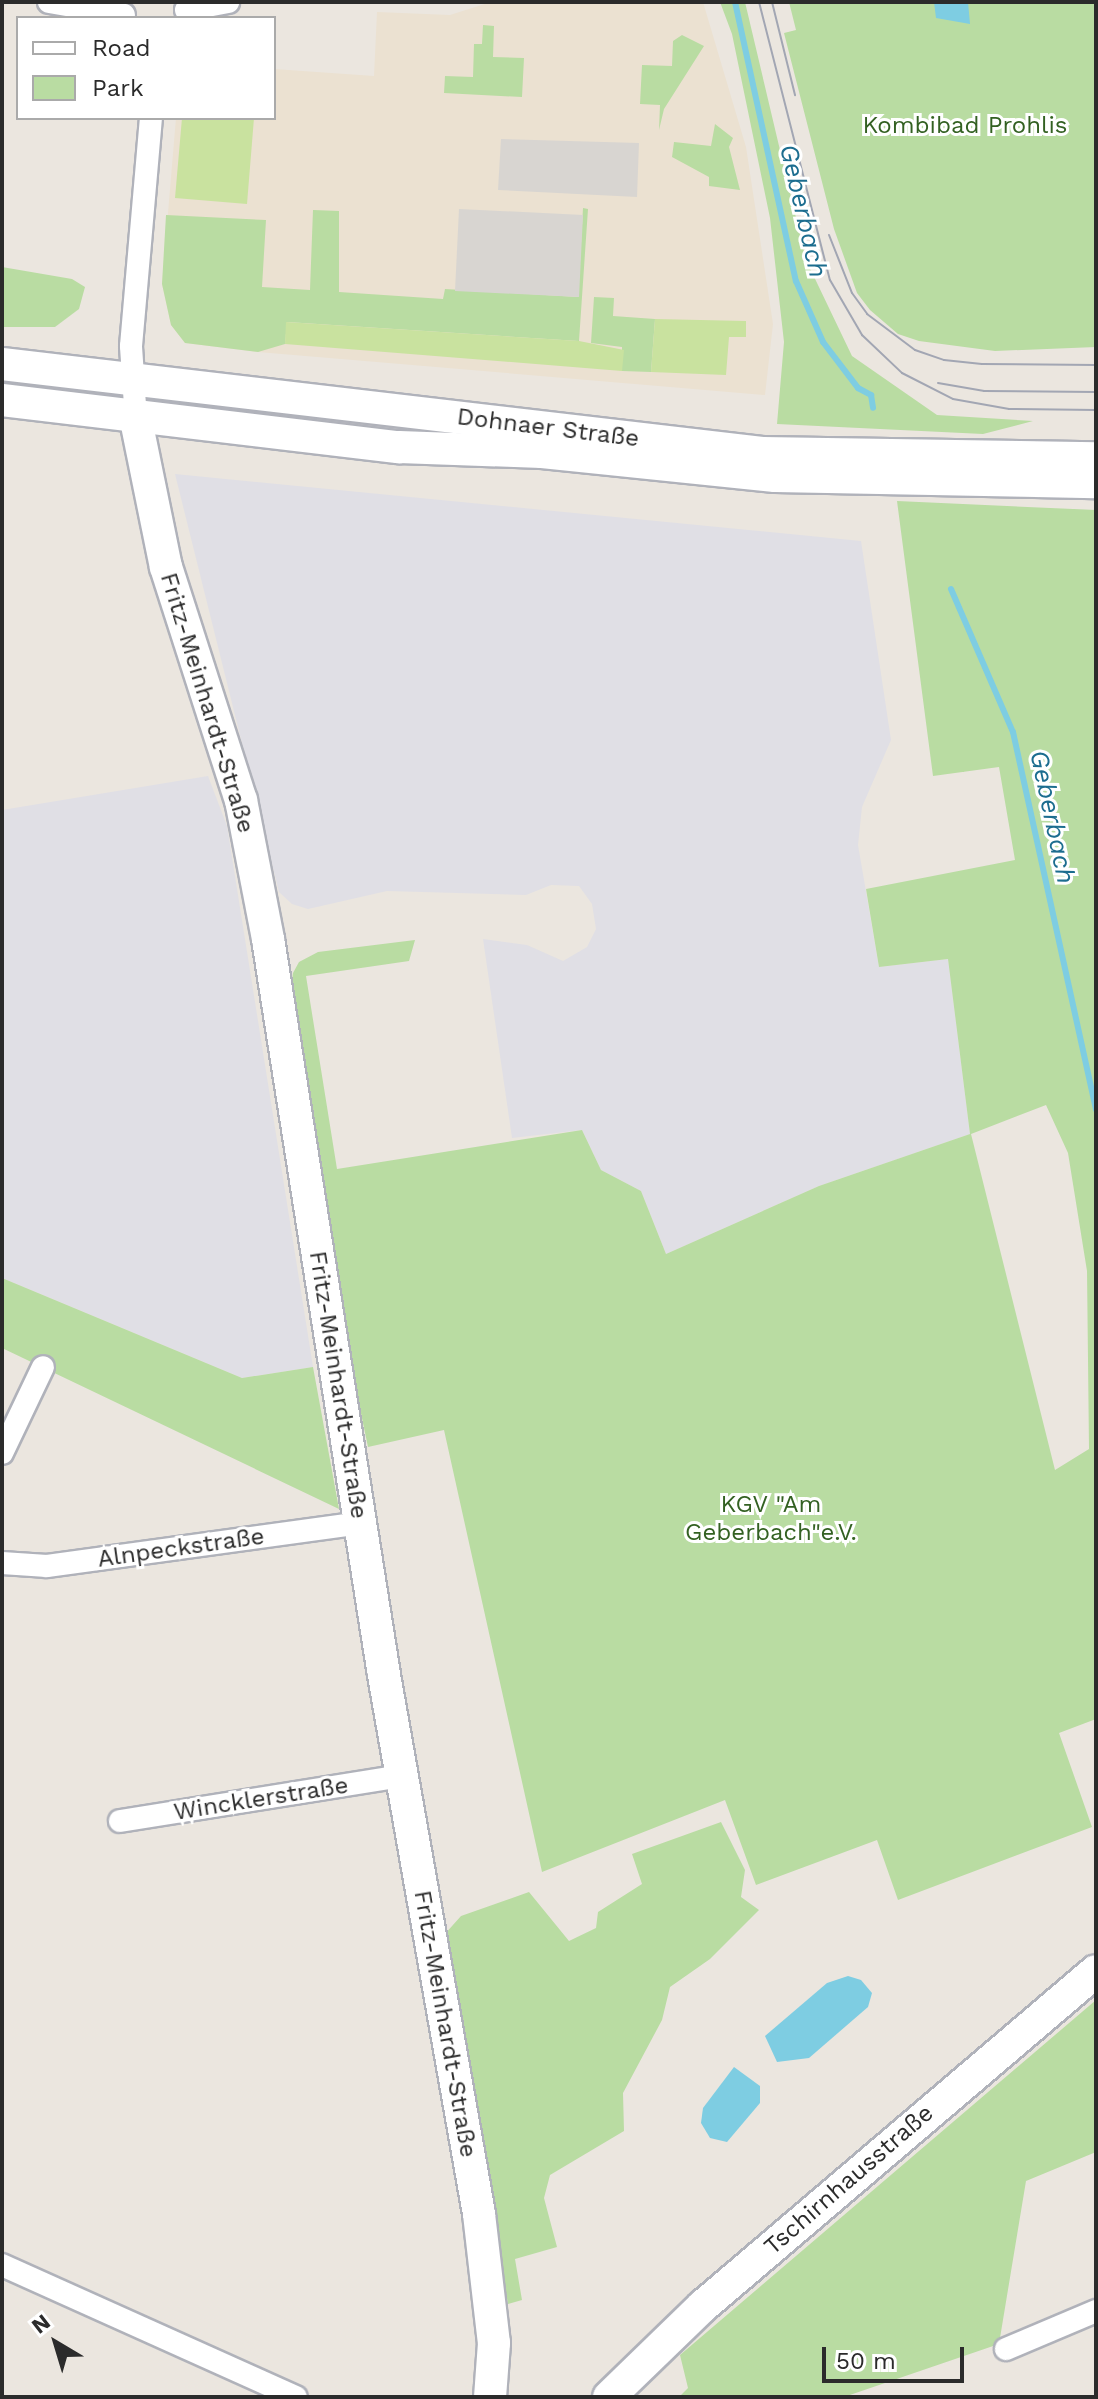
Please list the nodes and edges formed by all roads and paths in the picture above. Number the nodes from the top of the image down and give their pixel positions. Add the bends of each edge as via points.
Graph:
1 (49, 2) edge
2 (228, 2) edge
3 (185, 10) edge
4 (124, 12) edge
5 (151, 120) edge
6 (2, 364) edge
7 (132, 383) junction
8 (2, 400) edge
9 (136, 420) junction
10 (1096, 458) edge
11 (1096, 482) edge
12 (43, 1367) dead end
13 (2, 1453) edge
14 (361, 1523) junction
15 (2, 1563) edge
16 (402, 1776) junction
17 (120, 1821) dead end
18 (1096, 1971) edge
19 (2, 2265) edge
20 (1096, 2311) edge
21 (1006, 2349) dead end
22 (296, 2397) edge
23 (490, 2397) edge
24 (609, 2397) edge

1 - 4 street
2 - 3 street
5 - 7 street, Fritz-Meinhardt-Straße
6 - 7 main road, Dohnaer Straße
7 - 9 street, Fritz-Meinhardt-Straße
7 - 10 main road, Dohnaer Straße via 762,453
8 - 9 main road, Dohnaer Straße
9 - 11 main road, Dohnaer Straße via 775,476
9 - 14 main road, Fritz-Meinhardt-Straße via 166,567 241,800
12 - 13 street
14 - 15 street, Alnpeckstraße via 47,1566
14 - 16 main road, Fritz-Meinhardt-Straße
16 - 17 street, Wincklerstraße
16 - 23 main road, Fritz-Meinhardt-Straße via 479,2214 494,2343
18 - 24 main road, Tschirnhausstraße via 715,2296
19 - 22 street
20 - 21 street

